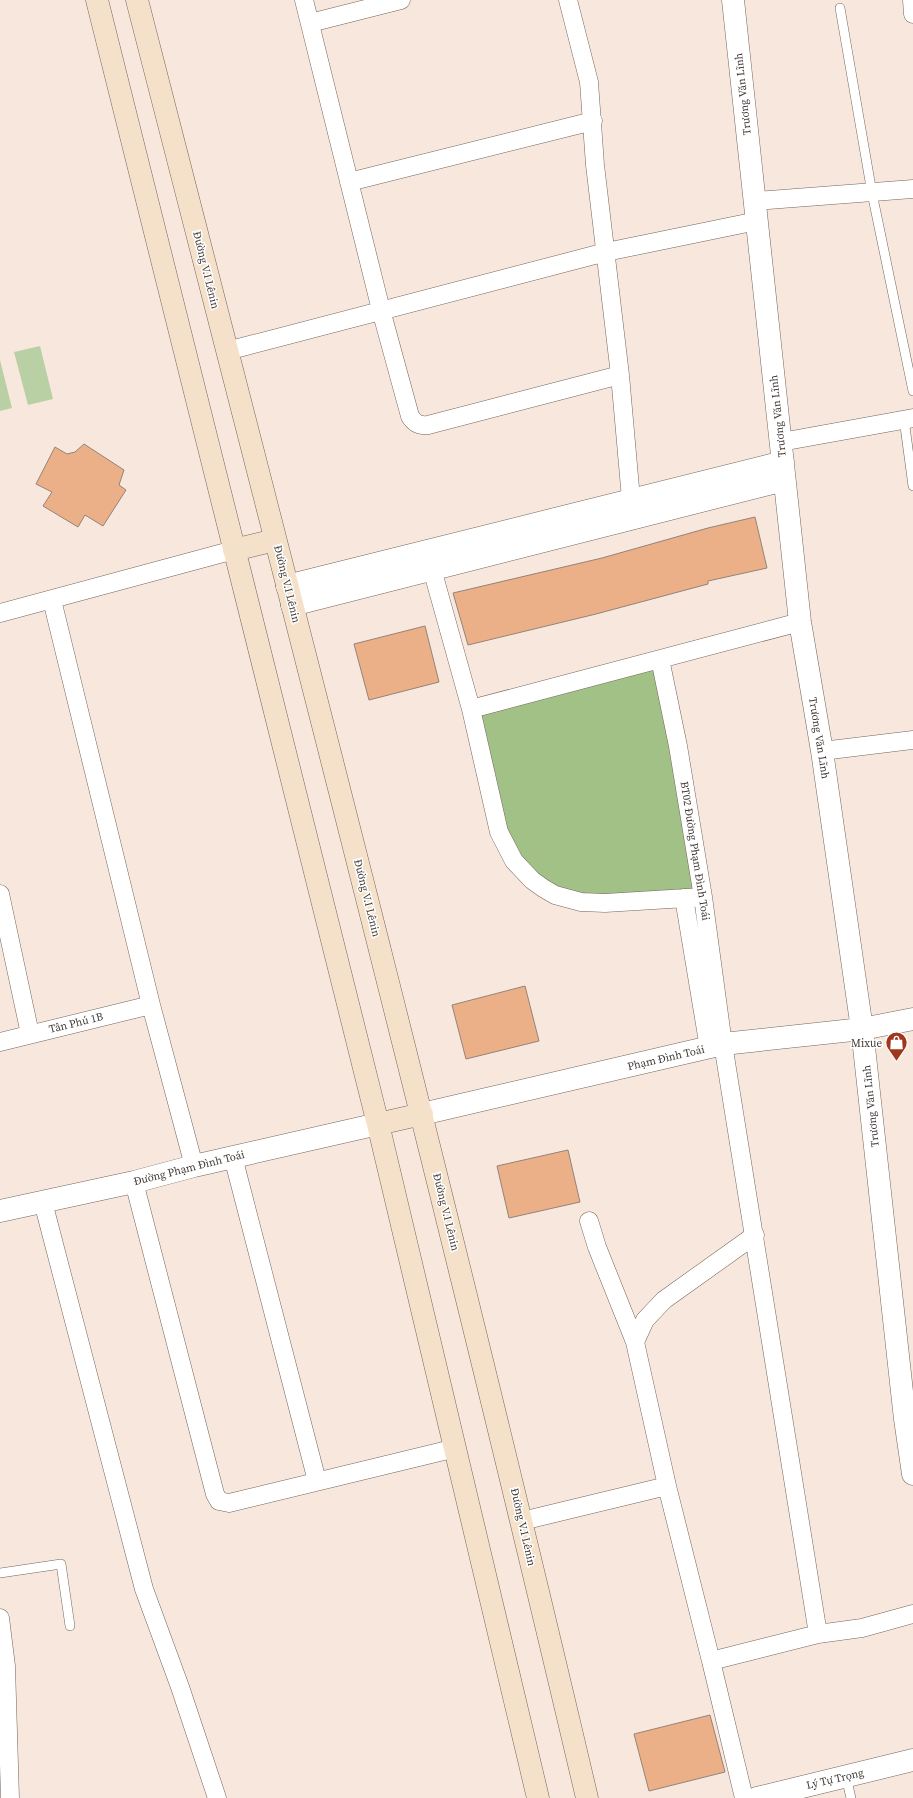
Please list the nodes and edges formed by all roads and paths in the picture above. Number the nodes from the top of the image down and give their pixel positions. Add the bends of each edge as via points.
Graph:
1 (97, 0) edge
2 (137, 0) edge
3 (304, 0) edge
4 (401, 0) edge
5 (568, 0) edge
6 (733, 0) edge
7 (912, 0) edge
8 (840, 8) dead end
9 (913, 14) edge
10 (310, 23) junction
11 (593, 121) junction
12 (349, 182) junction
13 (913, 189) edge
14 (872, 193) junction
15 (756, 211) junction
16 (606, 252) junction
17 (381, 310) junction
18 (227, 351) junction
19 (620, 375) junction
20 (913, 391) edge
21 (909, 419) edge
22 (783, 461) junction
23 (913, 486) edge
24 (630, 499) junction
25 (276, 540) junction
26 (234, 550) junction
27 (432, 569) junction
28 (290, 596) junction
29 (52, 600) junction
30 (0, 613) edge
31 (800, 622) junction
32 (660, 659) junction
33 (471, 709) junction
34 (913, 740) edge
35 (822, 751) junction
36 (0, 894) edge
37 (703, 897) junction
38 (684, 898) junction
39 (151, 1005) junction
40 (913, 1019) edge
41 (862, 1029) junction
42 (30, 1034) junction
43 (0, 1042) edge
44 (716, 1046) junction
45 (422, 1114) junction
46 (378, 1124) junction
47 (233, 1157) junction
48 (194, 1166) junction
49 (134, 1182) junction
50 (43, 1202) junction
51 (0, 1211) edge
52 (589, 1221) dead end
53 (755, 1234) junction
54 (635, 1342) junction
55 (909, 1418) edge
56 (456, 1448) junction
57 (913, 1474) edge
58 (317, 1481) junction
59 (667, 1486) junction
60 (522, 1521) junction
61 (0, 1573) edge
62 (913, 1614) edge
63 (0, 1618) edge
64 (70, 1626) dead end
65 (818, 1634) junction
66 (711, 1661) junction
67 (913, 1760) edge
68 (5, 1777) edge
69 (846, 1777) junction
70 (10, 1798) edge
71 (217, 1798) edge
72 (538, 1798) edge
73 (587, 1798) edge
74 (744, 1798) edge
75 (757, 1798) edge
76 (851, 1798) edge

1 - 26 main road
2 - 18 main road, Đường V.I Lênin
3 - 10 street
4 - 10 street
5 - 11 street via 589,82
6 - 15 street, Trương Văn Lĩnh
7 - 9 street
8 - 14 lane
10 - 12 street
11 - 12 street
11 - 16 street via 595,165
12 - 17 street
13 - 14 street
14 - 15 street
14 - 20 lane
15 - 16 street
15 - 22 street, Trương Văn Lĩnh
16 - 17 street
16 - 19 street
17 - 18 street
17 - 19 street via 410,416 422,426
18 - 25 main road, Đường V.I Lênin
19 - 24 street
21 - 22 street
21 - 23 lane
22 - 24 street
22 - 27 street
22 - 31 street, Trương Văn Lĩnh
24 - 28 street
25 - 26 main road
25 - 28 main road, Đường V.I Lênin
26 - 29 street
26 - 46 main road
27 - 28 street
27 - 33 street
28 - 45 main road, Đường V.I Lênin
29 - 30 street
29 - 39 street
31 - 32 street
31 - 35 street, Trương Văn Lĩnh
32 - 33 street
32 - 37 street, BT02 Đường Phạm Đình Toái via 678,746
33 - 38 street via 500,832 514,861 532,880 556,895 581,902
34 - 35 street
35 - 41 street, Trương Văn Lĩnh
36 - 42 street
37 - 38 street
37 - 44 street, BT02 Đường Phạm Đình Toái
38 - 44 street, BT02 Đường Phạm Đình Toái
39 - 42 street, Tân Phú 1B
39 - 48 street
40 - 41 street, Phạm Đình Toái
41 - 44 street, Phạm Đình Toái
41 - 55 street, Trương Văn Lĩnh
42 - 43 street, Tân Phú 1B
44 - 45 street, Phạm Đình Toái
44 - 53 street
45 - 46 main road
45 - 60 main road, Đường V.I Lênin
46 - 47 street, Đường Phạm Đình Toái
46 - 56 main road
47 - 48 street, Đường Phạm Đình Toái
47 - 58 street
48 - 49 street, Đường Phạm Đình Toái
49 - 50 street, Đường Phạm Đình Toái
49 - 58 street via 216,1498 229,1503
50 - 51 street, Đường Phạm Đình Toái
50 - 71 street via 144,1588
52 - 54 street
53 - 54 street via 664,1300 645,1320
53 - 65 street
54 - 59 street
55 - 57 street, Trương Văn Lĩnh
56 - 58 street
56 - 72 main road
59 - 60 street
59 - 66 street
60 - 73 main road, Đường V.I Lênin
61 - 64 lane via 62,1564
62 - 65 street via 862,1628
63 - 68 street via 6,1666
65 - 66 street
66 - 74 street
67 - 69 street, Lý Tự Trọng
68 - 70 street
69 - 75 street, Lý Tự Trọng
69 - 76 lane

